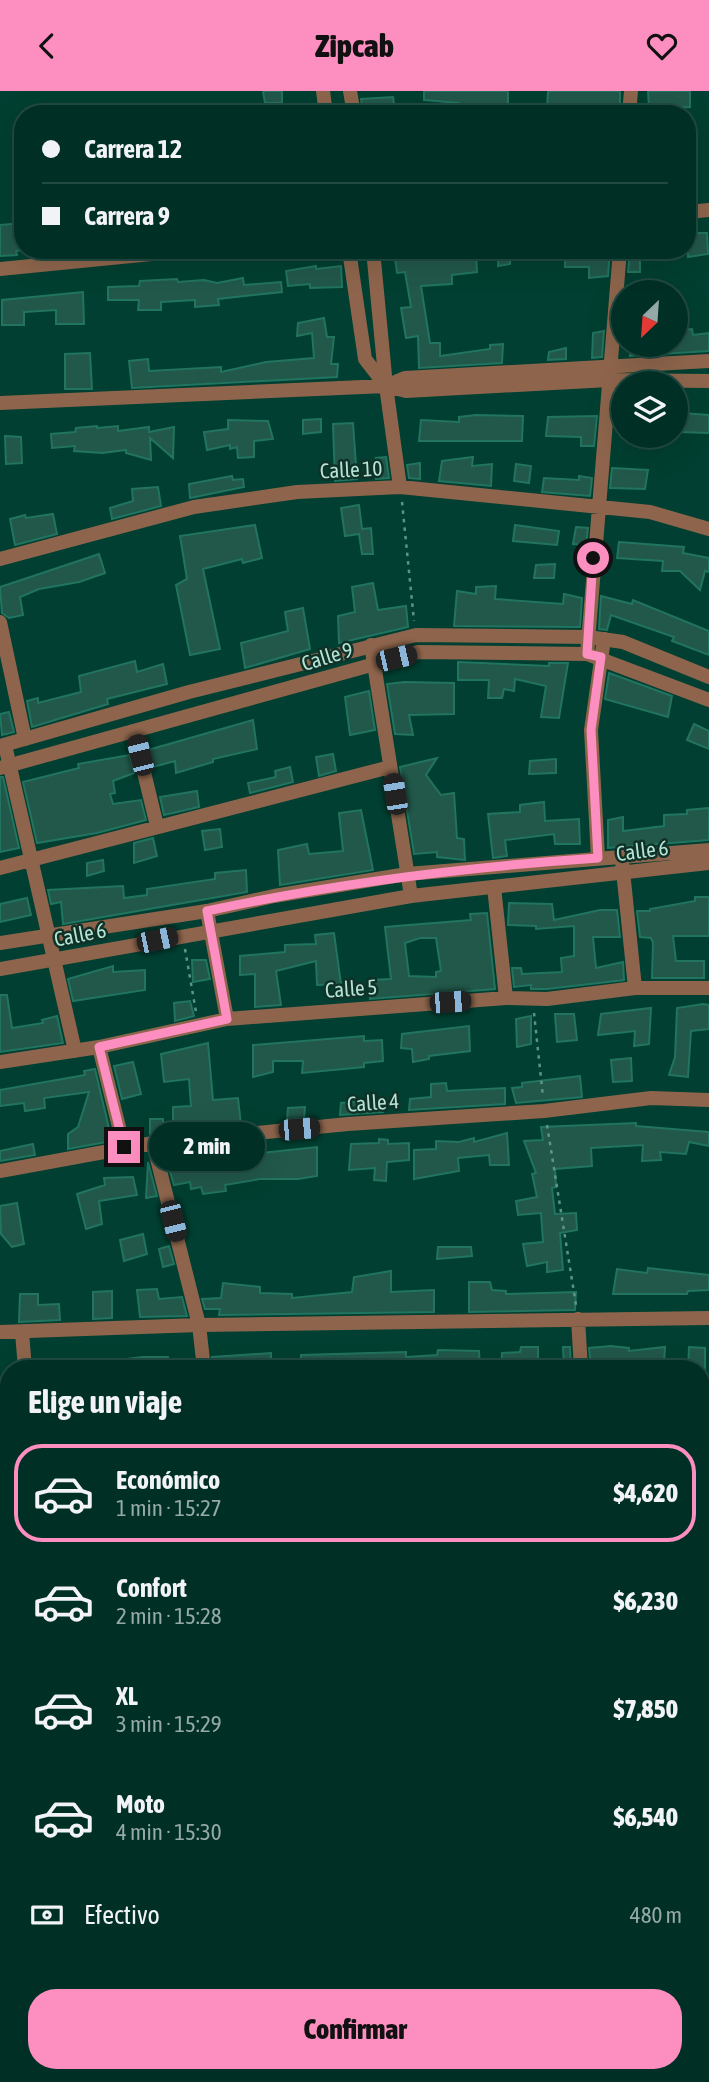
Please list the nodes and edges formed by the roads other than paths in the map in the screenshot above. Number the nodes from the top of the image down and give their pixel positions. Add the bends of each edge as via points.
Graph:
1 (101, 259) edge
2 (350, 259) edge
3 (374, 259) edge
4 (619, 259) edge
5 (0, 269) edge
6 (709, 361) edge
7 (609, 372) junction
8 (709, 381) edge
9 (386, 387) junction
10 (0, 403) edge
11 (400, 487) junction
12 (597, 506) junction
13 (709, 529) edge
14 (0, 559) edge
15 (0, 622) edge
16 (588, 637) junction
17 (604, 639) junction
18 (371, 645) junction
19 (594, 656) junction
20 (374, 663) junction
21 (709, 677) edge
22 (709, 700) edge
23 (134, 731) junction
24 (25, 739) junction
25 (3, 745) edge
26 (5, 767) edge
27 (390, 767) junction
28 (157, 826) junction
29 (709, 850) edge
30 (621, 856) junction
31 (598, 858) junction
32 (32, 860) junction
33 (709, 863) edge
34 (0, 868) edge
35 (407, 874) junction
36 (622, 874) junction
37 (494, 887) junction
38 (411, 896) junction
39 (207, 911) junction
40 (211, 929) junction
41 (49, 934) junction
42 (0, 943) edge
43 (55, 961) junction
44 (0, 969) edge
45 (635, 988) junction
46 (709, 988) edge
47 (506, 998) junction
48 (227, 1019) junction
49 (99, 1047) junction
50 (75, 1051) junction
51 (0, 1062) edge
52 (709, 1100) edge
53 (153, 1143) junction
54 (124, 1147) junction
55 (0, 1171) edge
56 (709, 1318) edge
57 (578, 1319) junction
58 (199, 1325) junction
59 (0, 1332) edge
60 (22, 1332) junction
61 (24, 1360) edge
62 (203, 1360) edge
63 (580, 1360) edge

1 - 5 street
2 - 9 street via 365,359
3 - 9 street
4 - 7 street
6 - 7 street
7 - 8 street
7 - 9 street via 405,378
7 - 12 street
9 - 10 street
9 - 11 street
11 - 12 street, Calle 10
11 - 14 street, Calle 10 via 297,492 194,507
12 - 13 street, Calle 10 via 650,512
12 - 16 street
15 - 24 street
16 - 17 street, Calle 9
16 - 18 street, Calle 9 via 416,635
16 - 19 street
17 - 19 street
17 - 21 street, Calle 9
18 - 20 street
18 - 24 street, Calle 9
19 - 20 street, Calle 9 via 418,652
19 - 22 street, Calle 9
19 - 31 street via 591,730
20 - 23 street, Calle 9
20 - 27 street
23 - 26 street, Calle 9
23 - 28 street
24 - 25 street, Calle 9
25 - 26 street
26 - 32 street
27 - 28 street
27 - 35 street
28 - 32 street
29 - 30 street, Calle 6
30 - 31 street, Calle 6
30 - 36 street
31 - 35 street, Calle 6
32 - 34 street
32 - 41 street
33 - 36 street, Calle 6
35 - 38 street
35 - 39 street, Calle 6
36 - 37 street, Calle 6
36 - 45 street
37 - 38 street, Calle 6
37 - 47 street
38 - 40 street, Calle 6
39 - 40 street
39 - 41 street, Calle 6
40 - 43 street, Calle 6
40 - 48 street
41 - 42 street, Calle 6
41 - 43 street
43 - 44 street, Calle 6
43 - 50 street
45 - 46 street, Calle 5
45 - 47 street, Calle 5 via 532,1000
47 - 48 street, Calle 5
48 - 49 street, Calle 5
49 - 50 street, Calle 5
49 - 54 street
50 - 51 street, Calle 5
52 - 53 street, Calle 4 via 651,1098
53 - 54 street, Calle 4
53 - 58 street
54 - 55 street, Calle 4
56 - 57 street
57 - 58 street
57 - 63 street
58 - 60 street
58 - 62 street
59 - 60 street
60 - 61 street

